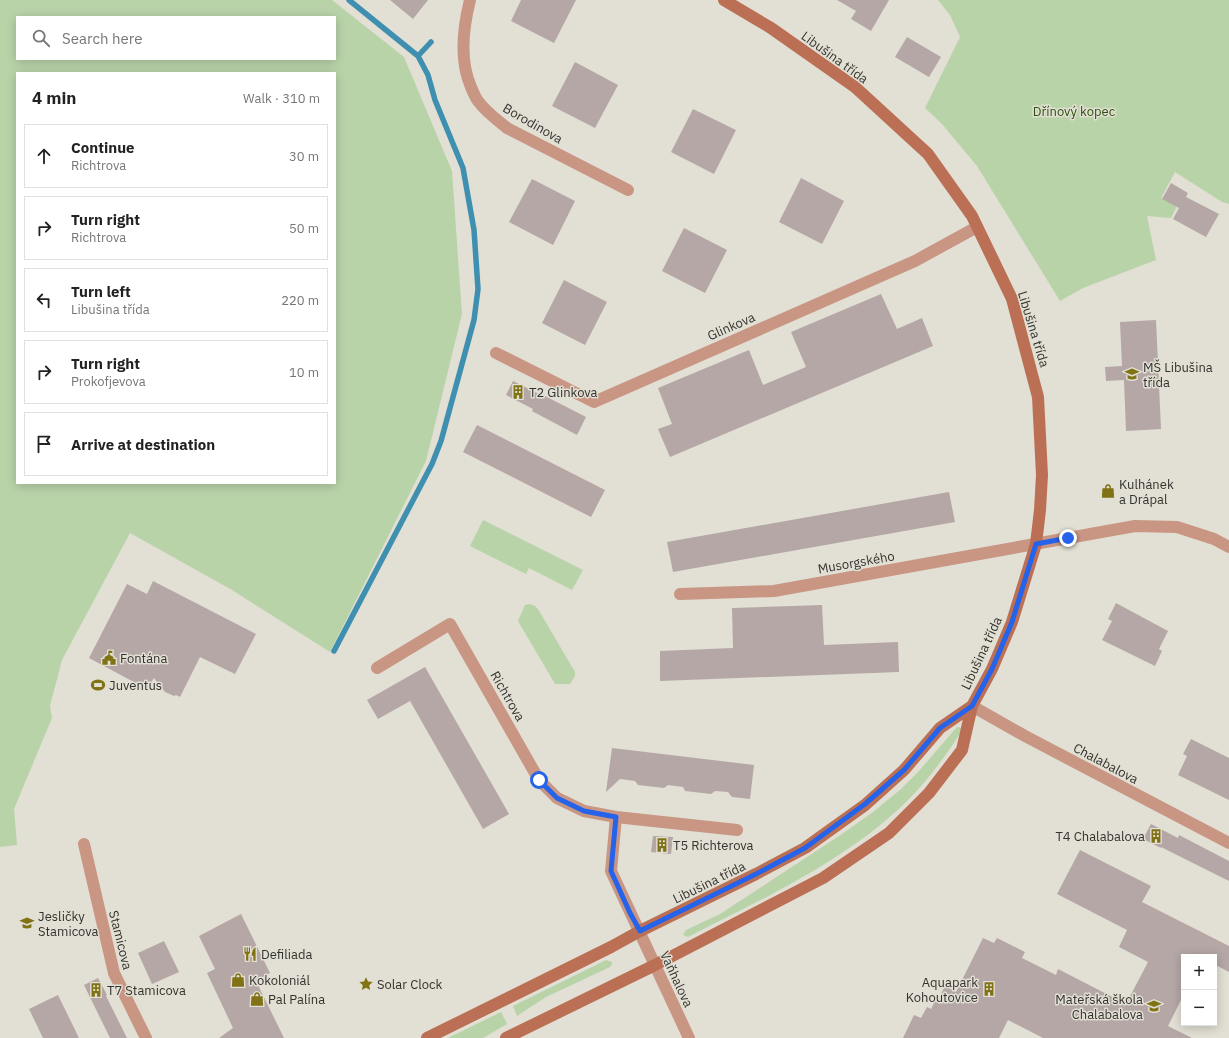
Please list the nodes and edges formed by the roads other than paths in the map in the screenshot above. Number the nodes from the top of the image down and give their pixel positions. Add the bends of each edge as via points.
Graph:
1 (470, 0) edge
2 (724, 0) edge
3 (628, 190) dead end
4 (977, 227) junction
5 (496, 353) dead end
6 (1036, 544) junction
7 (1229, 547) edge
8 (680, 594) dead end
9 (378, 668) dead end
10 (972, 706) junction
11 (616, 817) junction
12 (737, 830) dead end
13 (1229, 843) edge
14 (84, 844) dead end
15 (640, 931) junction
16 (655, 965) junction
17 (146, 1038) edge
18 (427, 1038) edge
19 (506, 1038) edge
20 (689, 1038) edge

1 - 3 street, Borodinova via 465,19 463,47 466,75 477,99 490,115 507,128
2 - 4 street, Libušina třída via 771,28 855,87 928,154
4 - 5 street, Glinkova via 915,261 594,402
4 - 6 street, Libušina třída via 1012,299 1038,397 1042,475
6 - 7 street, Musorgského via 1135,526 1177,527 1214,539
6 - 8 street, Musorgského via 774,591
6 - 10 street, Libušina třída via 1012,622 992,669
9 - 11 street, Richtrova via 450,624 539,780 557,798 584,811
10 - 13 street, Chalabalova via 1024,736
10 - 15 street, Libušina třída via 940,728 904,770 865,804 805,848
10 - 16 street, Libušina třída via 962,750 929,793 889,833 823,878
11 - 12 street, Richtrova
11 - 15 street via 611,871
14 - 17 street, Stamicova via 114,973
15 - 16 street, Vaňhalova
15 - 18 street, Libušina třída
16 - 19 street, Libušina třída
16 - 20 street, Vaňhalova

